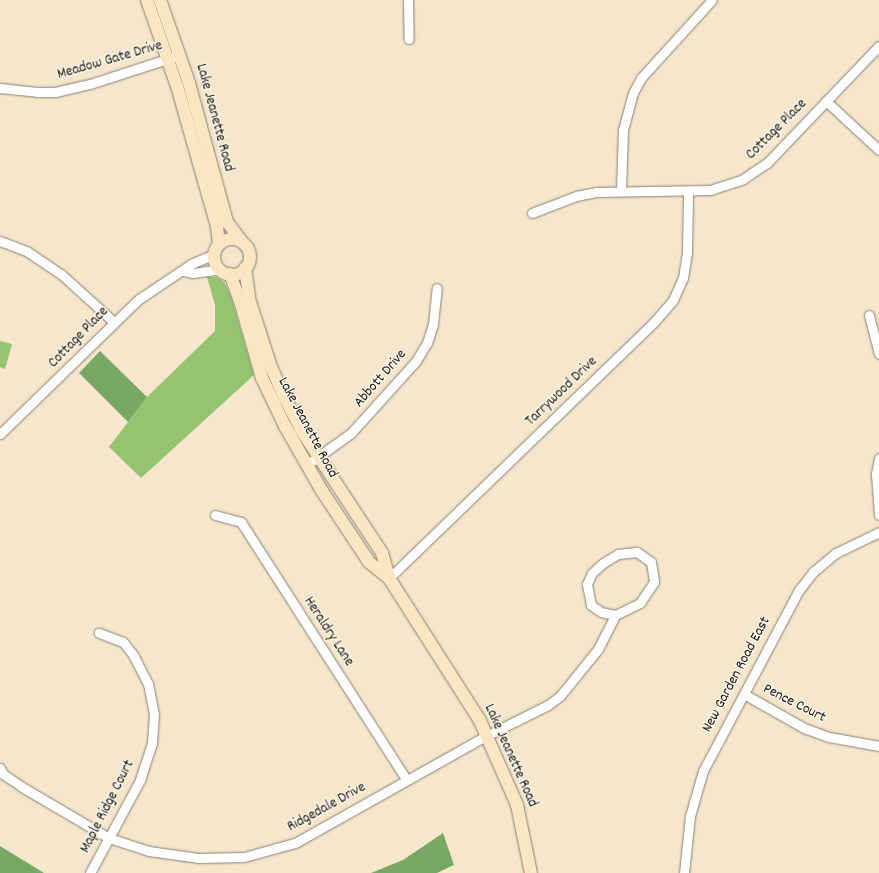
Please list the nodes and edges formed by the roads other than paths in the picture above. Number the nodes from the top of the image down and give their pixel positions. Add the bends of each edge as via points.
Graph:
1 (147, 0) edge
2 (160, 0) edge
3 (408, 0) edge
4 (712, 0) edge
5 (409, 39) dead end
6 (879, 46) edge
7 (180, 55) junction
8 (168, 59) junction
9 (0, 88) edge
10 (826, 101) junction
11 (879, 150) edge
12 (621, 190) junction
13 (688, 192) junction
14 (532, 213) dead end
15 (0, 241) edge
16 (242, 242) junction
17 (217, 249) junction
18 (245, 268) junction
19 (184, 271) junction
20 (225, 272) junction
21 (437, 288) dead end
22 (869, 315) dead end
23 (114, 322) junction
24 (879, 354) edge
25 (0, 434) edge
26 (319, 457) junction
27 (879, 458) edge
28 (308, 464) junction
29 (215, 515) dead end
30 (879, 515) edge
31 (879, 532) edge
32 (389, 578) junction
33 (615, 615) junction
34 (99, 633) dead end
35 (744, 694) junction
36 (486, 736) junction
37 (879, 746) edge
38 (0, 768) edge
39 (406, 779) junction
40 (109, 838) junction
41 (90, 873) edge
42 (531, 873) edge
43 (684, 873) edge

1 - 8 street, Lake Jeanette Road
2 - 7 street, Lake Jeanette Road
3 - 5 street
4 - 12 street via 649,68 633,93 623,130
6 - 10 street, Cottage Place
7 - 8 street, Meadow Gate Drive
7 - 16 street, Lake Jeanette Road via 227,222
8 - 9 street, Meadow Gate Drive via 90,84 55,92
8 - 17 street, Lake Jeanette Road via 217,226
10 - 11 street
10 - 13 street, Cottage Place via 755,172 710,190
12 - 13 street, Cottage Place
12 - 14 street, Cottage Place via 576,196
13 - 32 street, Tarrywood Drive via 687,252 683,278 673,300 654,322
15 - 23 street via 28,252 61,274
16 - 17 street via 230,239
16 - 18 street via 250,257
17 - 19 street, Cottage Place
17 - 20 street
18 - 20 street
18 - 26 street, Lake Jeanette Road via 248,296 271,367 300,428
19 - 20 street
19 - 23 street, Cottage Place via 139,299
20 - 28 street, Lake Jeanette Road via 241,304 262,378 285,426
21 - 26 street, Abbott Drive via 433,324 427,343 416,362 351,433
22 - 24 street
23 - 25 street, Cottage Place via 60,378
26 - 28 street, Abbott Drive
26 - 32 street, Lake Jeanette Road via 382,553
27 - 30 street via 876,480
28 - 32 street, Lake Jeanette Road via 369,562
29 - 39 street, Heraldry Lane via 241,522
31 - 35 street, New Garden Road East via 836,553 813,572 799,590
32 - 36 street, Lake Jeanette Road via 480,721
33 - 33 street via 601,612 591,605 587,584 592,573 603,563 618,554 637,552 651,562 654,582 640,603
33 - 36 street, Ridgedale Drive via 598,650 560,696 548,705
34 - 40 street, Maple Ridge Court via 123,642 134,656 148,684 154,714 152,743 140,780
35 - 37 street, Pence Court via 804,728 828,737
35 - 43 street, New Garden Road East via 703,771 690,816
36 - 39 street, Ridgedale Drive
36 - 42 street, Lake Jeanette Road via 517,805
38 - 40 street, Ridgedale Drive via 3,774 22,787
39 - 40 street, Ridgedale Drive via 295,843 244,857 198,858 149,851
40 - 41 street, Maple Ridge Court

